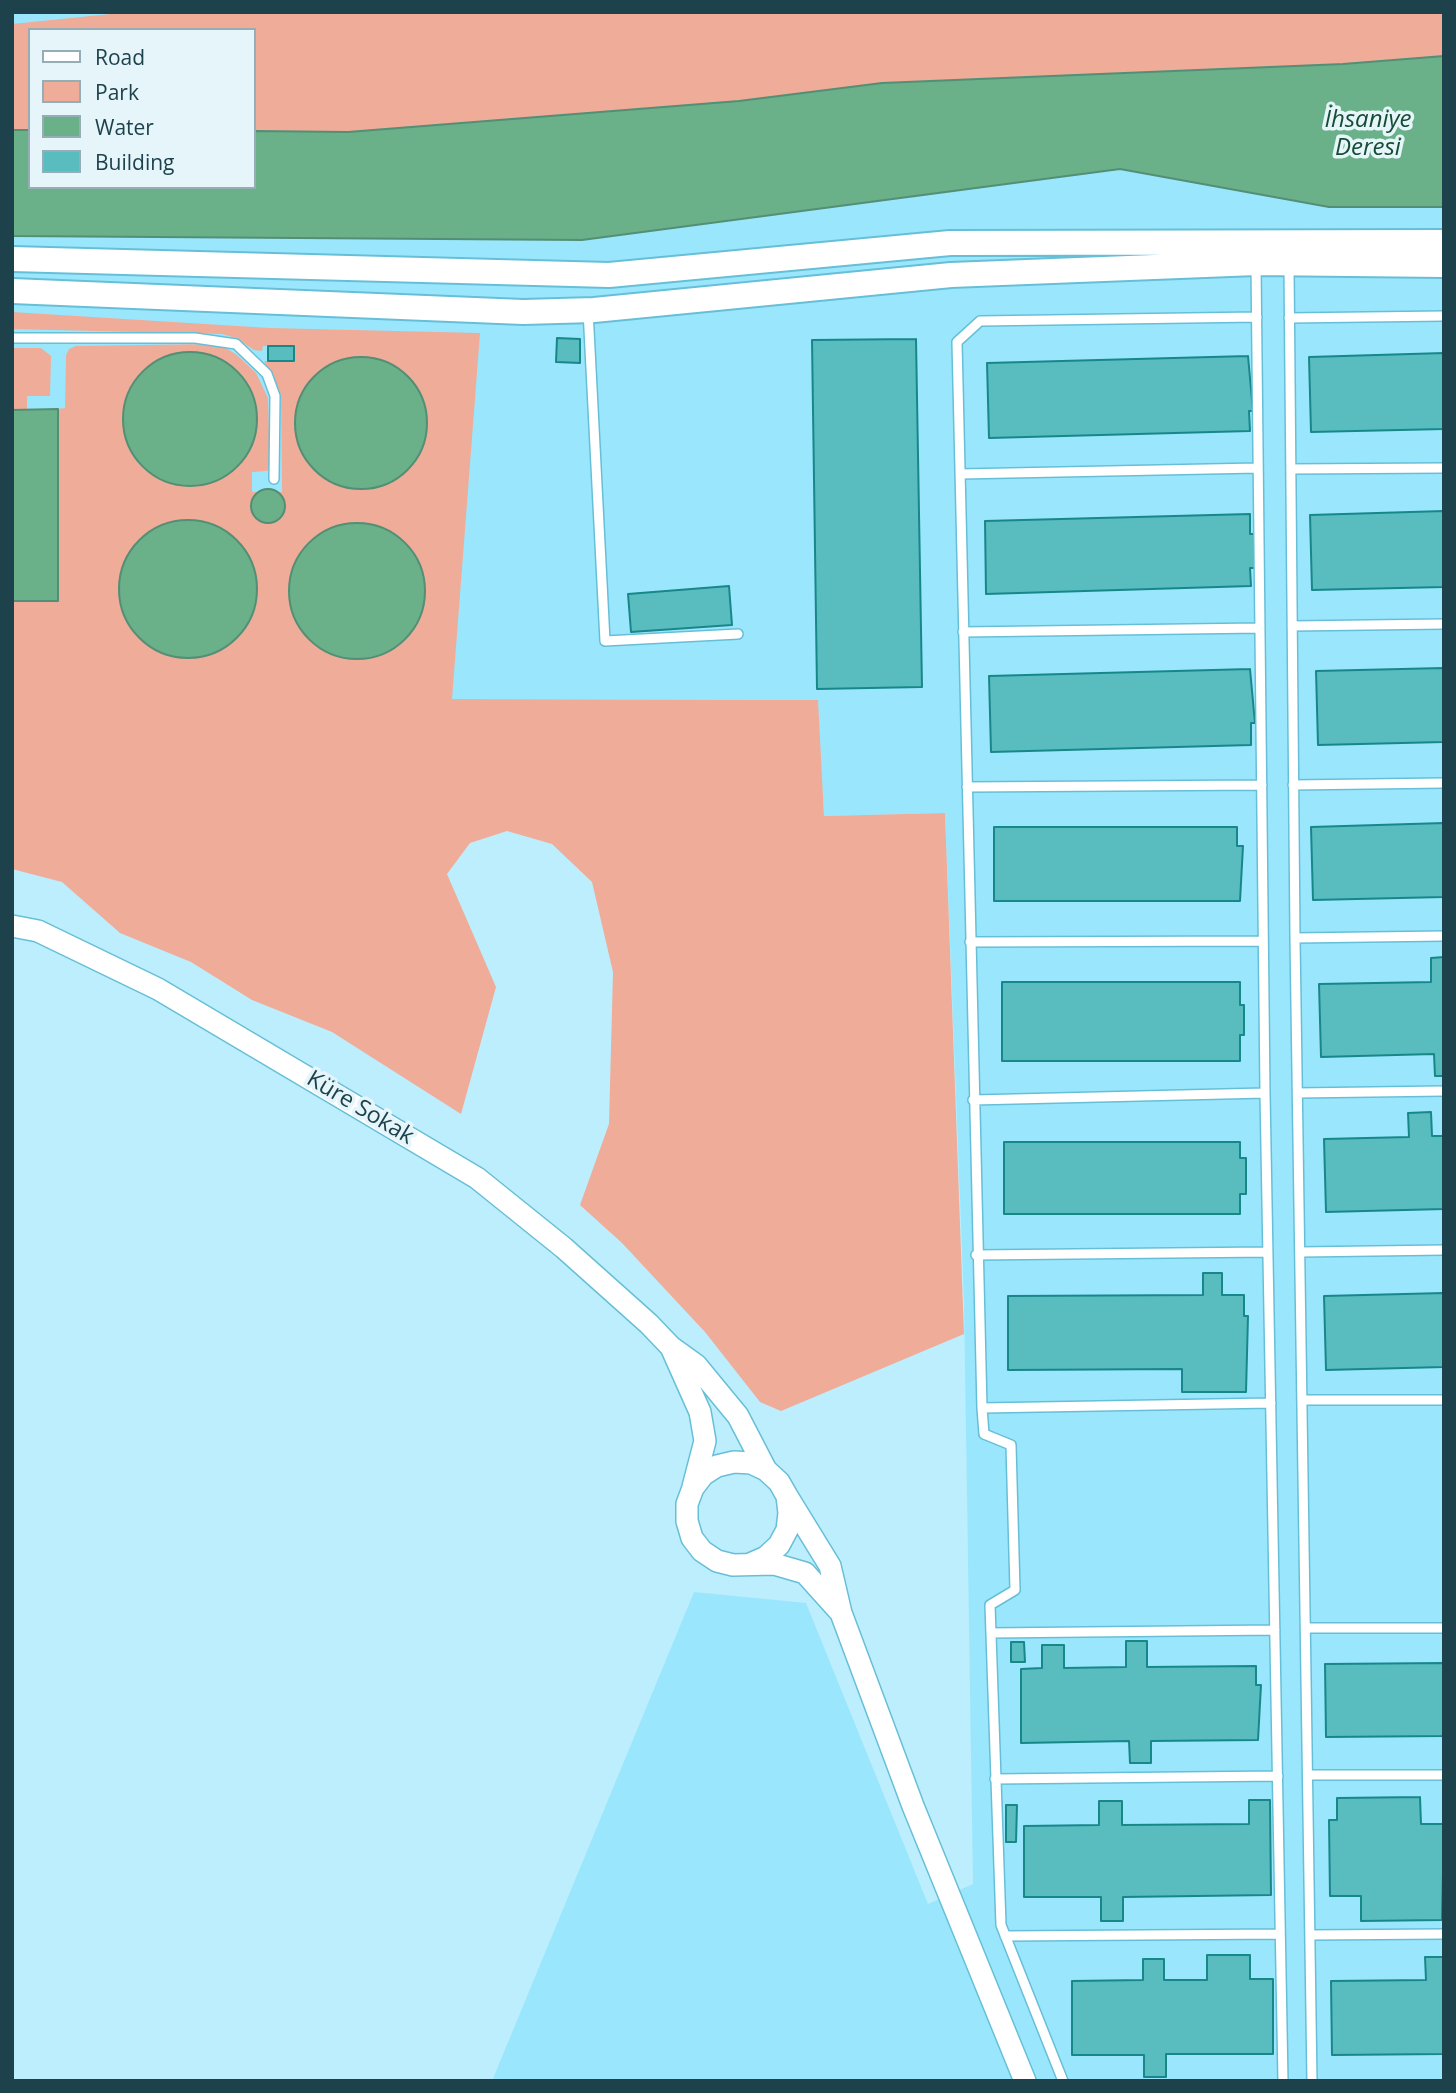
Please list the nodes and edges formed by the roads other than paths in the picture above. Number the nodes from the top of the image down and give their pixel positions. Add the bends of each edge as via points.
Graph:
1 (1444, 242) edge
2 (12, 260) edge
3 (1256, 263) junction
4 (1289, 265) junction
5 (1444, 265) edge
6 (12, 291) edge
7 (589, 310) junction
8 (1444, 316) edge
9 (1257, 317) junction
10 (1289, 318) junction
11 (12, 338) edge
12 (1444, 467) edge
13 (1258, 468) junction
14 (1291, 470) junction
15 (960, 474) junction
16 (274, 479) dead end
17 (1444, 624) edge
18 (1292, 626) junction
19 (1260, 628) junction
20 (963, 632) junction
21 (738, 634) dead end
22 (1444, 783) edge
23 (1262, 785) junction
24 (1293, 785) junction
25 (967, 787) junction
26 (12, 926) edge
27 (1444, 936) edge
28 (1295, 938) junction
29 (1263, 941) junction
30 (970, 942) junction
31 (1444, 1091) edge
32 (1265, 1093) junction
33 (1298, 1093) junction
34 (974, 1100) junction
35 (1444, 1250) edge
36 (1268, 1252) junction
37 (1301, 1252) junction
38 (976, 1255) junction
39 (671, 1347) junction
40 (1304, 1400) junction
41 (1444, 1400) edge
42 (1271, 1403) junction
43 (982, 1408) junction
44 (766, 1470) junction
45 (692, 1488) junction
46 (787, 1496) junction
47 (750, 1564) junction
48 (841, 1613) junction
49 (1307, 1628) junction
50 (1444, 1628) edge
51 (1275, 1629) junction
52 (991, 1633) junction
53 (1309, 1775) junction
54 (1444, 1775) edge
55 (1278, 1776) junction
56 (995, 1779) junction
57 (1280, 1934) junction
58 (1444, 1934) edge
59 (1310, 1935) junction
60 (1006, 1936) junction
61 (1025, 2081) edge
62 (1063, 2081) edge
63 (1283, 2081) edge
64 (1312, 2081) edge

1 - 2 main road via 950,243 609,275
3 - 4 main road
3 - 7 main road via 951,275
3 - 9 lane
4 - 5 main road
4 - 10 lane
6 - 7 main road via 523,312
7 - 21 lane via 606,640
8 - 10 lane
9 - 13 lane
9 - 15 lane via 980,321 957,342
10 - 14 lane
11 - 16 lane via 195,338 236,344 267,374 275,396
12 - 14 lane
13 - 15 lane
13 - 19 lane
14 - 18 lane
15 - 20 lane
17 - 18 lane
18 - 24 lane
19 - 20 lane
19 - 23 lane
20 - 25 lane
22 - 24 lane
23 - 25 lane
23 - 29 lane
24 - 28 lane
25 - 30 lane
26 - 39 street, Küre Sokak via 38,931 158,989 477,1178 564,1248
27 - 28 lane
28 - 33 lane
29 - 30 lane
29 - 32 lane
30 - 34 lane
31 - 33 lane
32 - 34 lane
32 - 36 lane
33 - 37 lane
34 - 38 lane
35 - 37 lane
36 - 38 lane
36 - 42 lane
37 - 40 lane
38 - 43 lane
39 - 44 street via 696,1365 738,1416
39 - 45 street via 702,1422 705,1441
40 - 41 lane
40 - 49 lane
42 - 43 lane
42 - 51 lane
43 - 52 lane via 984,1434 1011,1445 1016,1590 990,1605
44 - 45 street via 751,1463 725,1464 703,1475
44 - 46 street
45 - 47 street via 687,1504 692,1538 717,1561
46 - 47 street via 788,1522 779,1545
46 - 48 street via 830,1566
47 - 48 street via 774,1564 805,1573
48 - 61 street via 913,1806
49 - 50 lane
49 - 53 lane
51 - 52 lane
51 - 55 lane
52 - 56 lane
53 - 54 lane
53 - 59 lane
55 - 56 lane
55 - 57 lane
56 - 60 lane
57 - 60 lane
57 - 63 lane
58 - 59 lane
59 - 64 lane
60 - 62 lane

